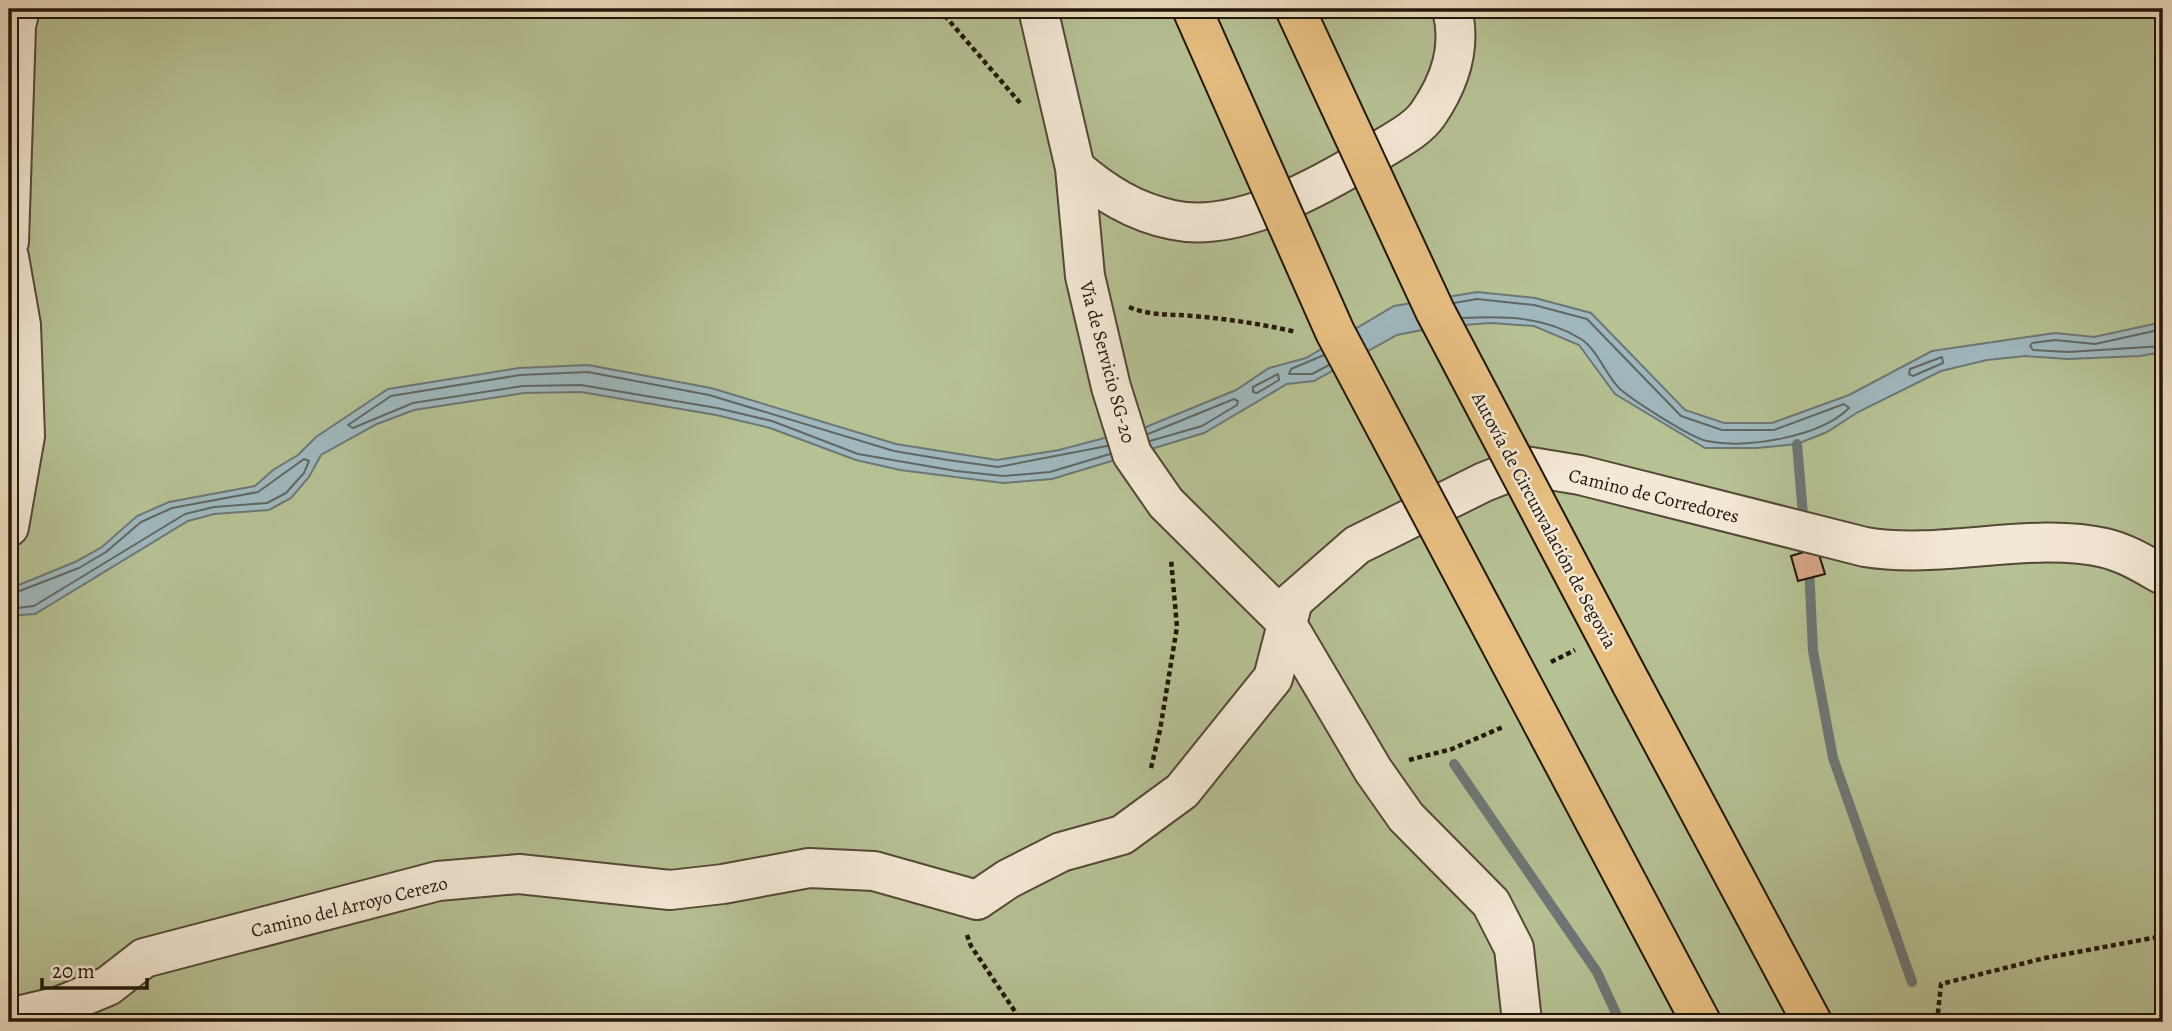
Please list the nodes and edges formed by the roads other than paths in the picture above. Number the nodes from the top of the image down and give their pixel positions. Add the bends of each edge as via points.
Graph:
1 (20, 9) edge
2 (1038, 9) edge
3 (1192, 9) edge
4 (1296, 9) edge
5 (1452, 9) edge
6 (1075, 168) junction
7 (9, 242) edge
8 (9, 257) edge
9 (9, 527) edge
10 (2163, 575) edge
11 (1286, 621) junction
12 (9, 1018) edge
13 (1522, 1022) edge
14 (1701, 1022) edge
15 (1812, 1022) edge

1 - 7 street
2 - 6 street, Vía de Servicio SG-20
3 - 14 highway, bridge via 1335,332 1526,723
4 - 15 highway, Autovía de Circunvalación de Segovia, bridge via 1435,311
5 - 6 street via 1456,49 1449,78 1427,116 1410,132 1327,183 1241,217 1174,221 1125,205
6 - 11 street, Vía de Servicio SG-20 via 1087,288 1132,454 1166,503
8 - 9 street via 21,325 25,436
10 - 11 street, Camino de Corredores via 2106,548 2074,543 1910,552 1865,547 1580,475 1525,466 1357,545 1293,601
11 - 12 street, Camino del Arroyo Cerezo via 1273,678 1182,791 1122,835 1060,852 1008,878 977,900 874,872 809,868 670,890 519,874 438,881 144,958 108,986 60,1006
11 - 13 street via 1373,770 1406,817 1491,902 1514,947

